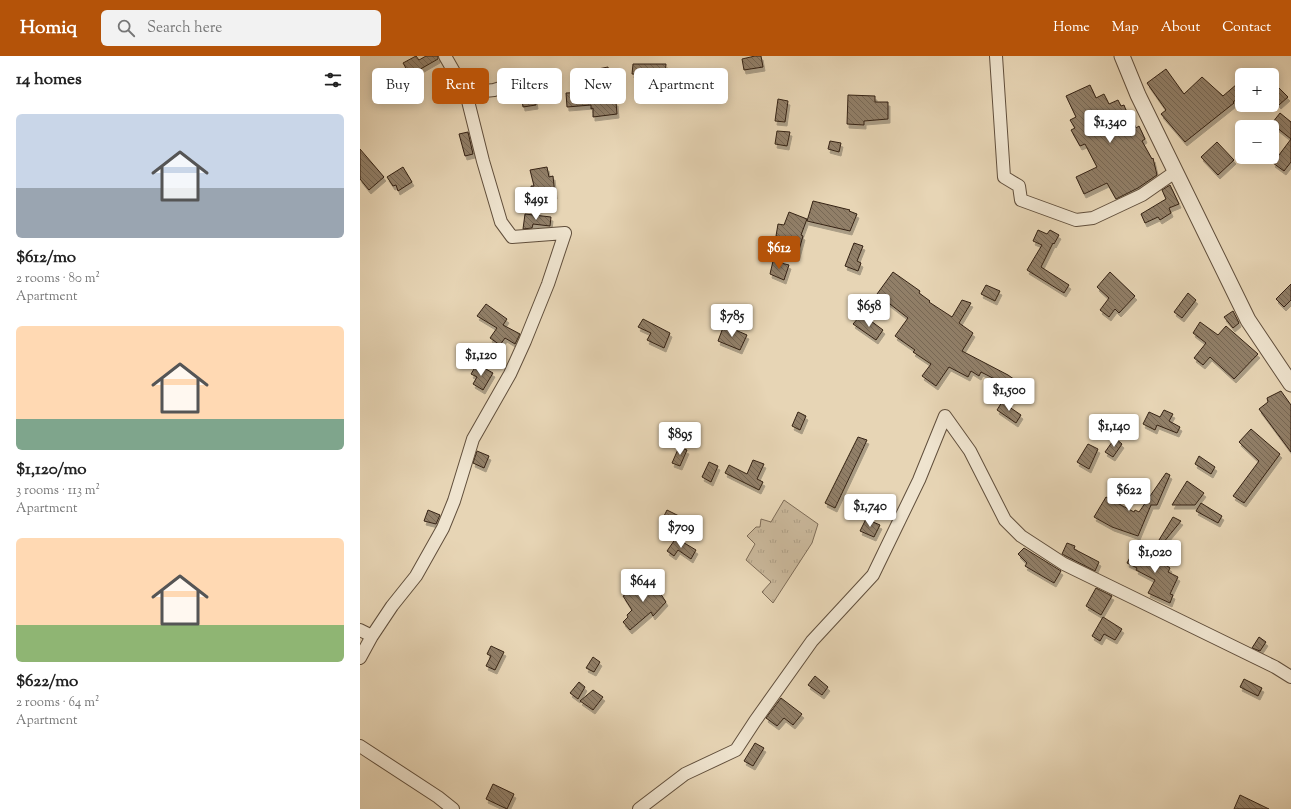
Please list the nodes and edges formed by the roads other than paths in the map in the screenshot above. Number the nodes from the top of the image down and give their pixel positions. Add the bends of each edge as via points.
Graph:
1 (445, 56) edge
2 (996, 56) edge
3 (1122, 56) edge
4 (452, 68) edge
5 (469, 104) edge
6 (1176, 172) junction
7 (1291, 384) edge
8 (360, 630) edge
9 (372, 636) junction
10 (360, 658) edge
11 (1291, 677) edge
12 (360, 746) edge
13 (454, 809) edge
14 (639, 809) edge

1 - 4 street
2 - 6 street via 1004,177 1019,186 1021,200 1076,220 1092,218 1142,195
3 - 6 street
5 - 9 street via 501,222 512,237 565,233 525,341 510,374 473,438 443,528 416,576
6 - 7 street via 1248,320
8 - 9 street
9 - 10 street
11 - 14 street via 1275,666 1064,564 1021,536 1005,520 970,451 945,416 919,480 873,575 812,641 736,750 685,774
12 - 13 street

